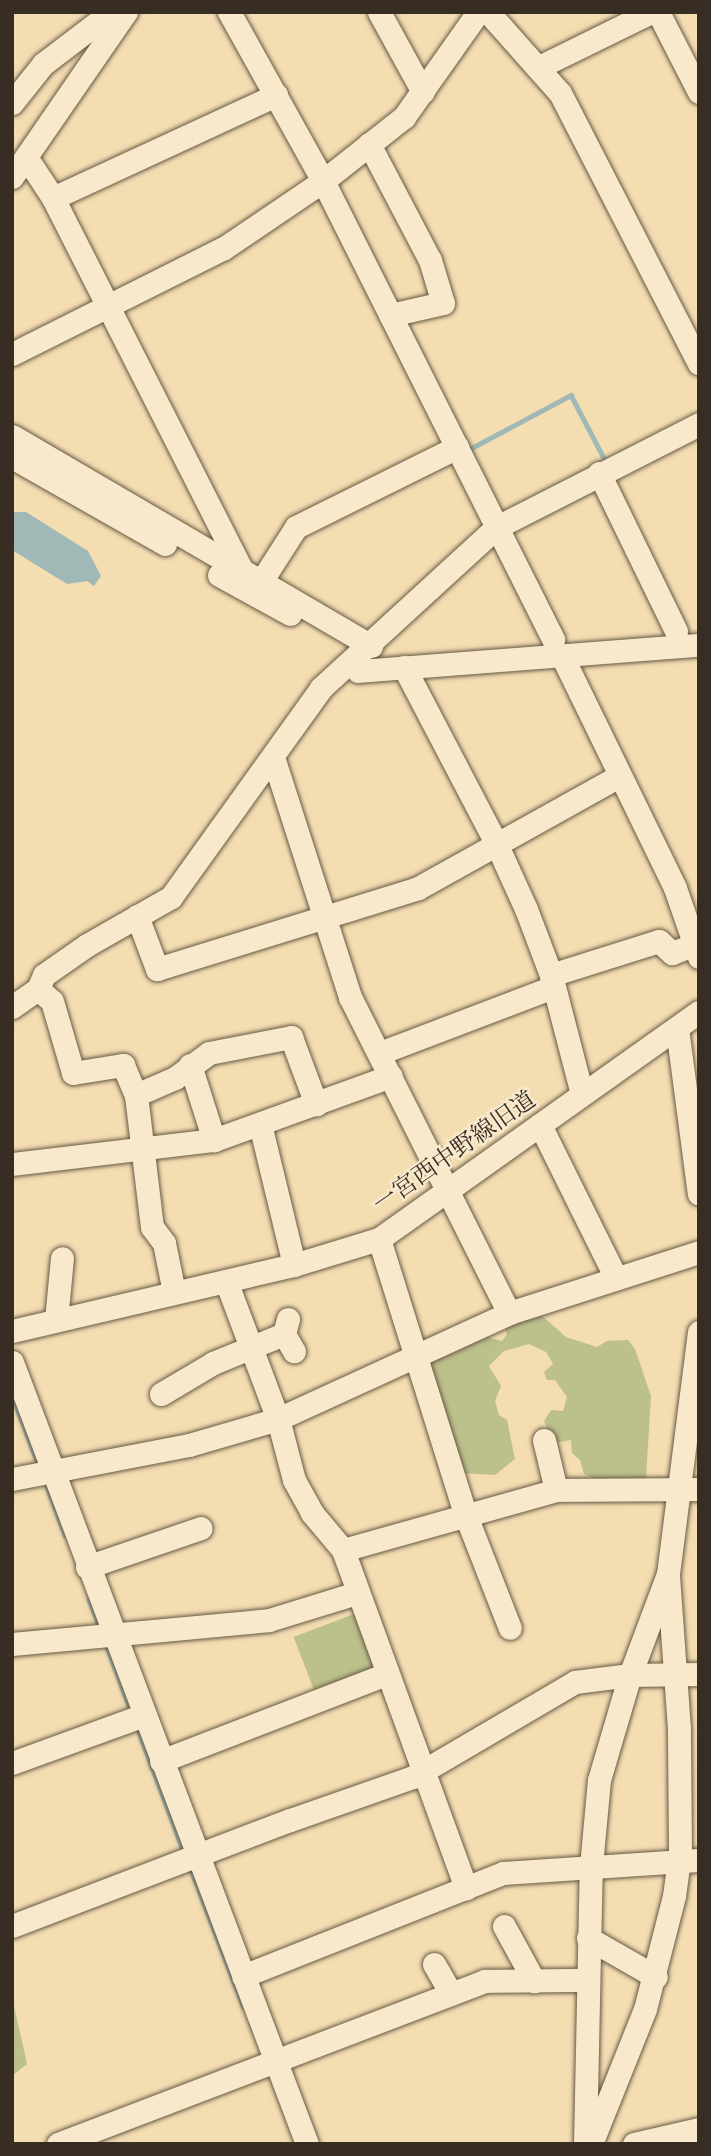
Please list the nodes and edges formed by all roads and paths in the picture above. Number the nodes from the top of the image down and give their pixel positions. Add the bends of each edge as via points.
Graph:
1 (111, 12) edge
2 (126, 12) edge
3 (229, 12) edge
4 (379, 12) edge
5 (478, 12) edge
6 (488, 12) edge
7 (651, 12) edge
8 (658, 12) edge
9 (539, 67) junction
10 (422, 92) junction
11 (699, 92) edge
12 (276, 95) junction
13 (12, 103) edge
14 (369, 144) junction
15 (26, 157) junction
16 (12, 177) edge
17 (323, 181) junction
18 (53, 198) junction
19 (108, 303) junction
20 (390, 315) junction
21 (12, 354) edge
22 (699, 363) edge
23 (699, 424) edge
24 (12, 436) edge
25 (457, 447) junction
26 (12, 457) edge
27 (599, 473) junction
28 (496, 527) junction
29 (241, 569) junction
30 (262, 580) junction
31 (676, 631) dead end
32 (699, 646) edge
33 (557, 648) junction
34 (364, 657) junction
35 (404, 667) junction
36 (273, 757) junction
37 (619, 776) junction
38 (496, 843) junction
39 (323, 915) junction
40 (137, 916) junction
41 (697, 950) edge
42 (552, 981) junction
43 (38, 989) junction
44 (12, 1007) edge
45 (699, 1012) edge
46 (677, 1028) junction
47 (380, 1053) junction
48 (190, 1065) junction
49 (391, 1076) junction
50 (582, 1094) junction
51 (136, 1095) junction
52 (316, 1104) junction
53 (260, 1124) junction
54 (540, 1125) junction
55 (214, 1140) junction
56 (142, 1147) junction
57 (12, 1164) edge
58 (449, 1193) junction
59 (699, 1194) edge
60 (379, 1239) junction
61 (699, 1252) edge
62 (62, 1258) dead end
63 (294, 1265) junction
64 (616, 1278) junction
65 (226, 1281) junction
66 (174, 1292) junction
67 (509, 1313) junction
68 (56, 1320) junction
69 (12, 1331) edge
70 (699, 1332) edge
71 (289, 1335) dead end
72 (253, 1348) junction
73 (416, 1357) junction
74 (12, 1362) edge
75 (161, 1394) dead end
76 (278, 1419) junction
77 (544, 1440) dead end
78 (54, 1474) junction
79 (12, 1479) edge
80 (556, 1490) junction
81 (690, 1490) edge
82 (466, 1516) junction
83 (201, 1528) dead end
84 (343, 1550) junction
85 (87, 1567) junction
86 (668, 1574) junction
87 (357, 1594) junction
88 (510, 1628) dead end
89 (113, 1635) junction
90 (12, 1644) edge
91 (387, 1674) junction
92 (699, 1674) edge
93 (630, 1675) junction
94 (676, 1678) junction
95 (144, 1714) junction
96 (161, 1761) junction
97 (12, 1763) edge
98 (423, 1771) junction
99 (197, 1856) junction
100 (689, 1862) edge
101 (591, 1866) junction
102 (466, 1888) junction
103 (12, 1926) edge
104 (504, 1926) dead end
105 (588, 1938) junction
106 (434, 1964) dead end
107 (243, 1976) junction
108 (656, 1977) junction
109 (587, 1980) junction
110 (534, 1981) junction
111 (451, 1994) junction
112 (276, 2061) junction
113 (699, 2129) edge
114 (672, 2140) edge
115 (58, 2144) edge
116 (307, 2144) edge
117 (585, 2144) edge
118 (591, 2144) edge
119 (634, 2144) edge

1 - 13 street via 43,64
2 - 15 street
3 - 12 street
4 - 10 street
5 - 10 street
6 - 9 street
7 - 9 street
8 - 11 street
9 - 22 street via 560,93
10 - 14 street via 404,117
12 - 17 street
12 - 18 street
14 - 17 street
14 - 20 street via 430,260 443,303
15 - 16 street
15 - 18 street
17 - 19 street via 224,248
17 - 20 street
18 - 19 street
19 - 21 street
19 - 29 street
20 - 25 street
23 - 27 street
24 - 29 street
25 - 28 street
25 - 30 street via 296,527
26 - 34 street
27 - 28 street
27 - 31 street
28 - 33 street
28 - 34 street
29 - 30 street
30 - 34 street
32 - 33 street
33 - 35 street
33 - 37 street
34 - 35 street
34 - 36 street via 321,688
35 - 38 street
36 - 39 street
36 - 40 street via 176,892
37 - 38 street
37 - 41 street via 675,888
38 - 39 street via 418,888
38 - 42 street
39 - 40 street via 157,969
39 - 47 street via 350,997
40 - 43 street via 44,975
41 - 42 street via 672,953 659,942
42 - 47 street
42 - 50 street
43 - 44 street
43 - 51 street via 52,1001 73,1073 123,1065
45 - 46 street, 一宮西中野線旧道
46 - 50 street, 一宮西中野線旧道
46 - 59 street
47 - 49 street
48 - 51 street
48 - 52 street via 209,1053 290,1037
48 - 55 street
49 - 52 street
49 - 58 street
50 - 54 street, 一宮西中野線旧道
51 - 56 street
52 - 53 street
53 - 55 street
53 - 63 street
54 - 58 street, 一宮西中野線旧道
54 - 64 street
55 - 56 street
56 - 57 street
56 - 66 street via 152,1227 164,1243
58 - 60 street, 一宮西中野線旧道
58 - 67 street
60 - 63 street, 一宮西中野線旧道
60 - 73 street
61 - 64 street
62 - 68 street
63 - 65 street, 一宮西中野線旧道
64 - 67 street
65 - 66 street, 一宮西中野線旧道
65 - 72 street
66 - 68 street, 一宮西中野線旧道
67 - 73 street
68 - 69 street, 一宮西中野線旧道
70 - 81 street
71 - 72 street
72 - 75 street via 213,1363
72 - 76 street
73 - 76 street
73 - 82 street
74 - 78 street
76 - 78 street via 189,1445
76 - 84 street via 294,1480 312,1513
77 - 80 street
78 - 79 street
78 - 85 street
80 - 81 street
80 - 82 street
81 - 86 street
82 - 84 street
82 - 88 street
83 - 85 street
84 - 87 street
85 - 89 street
86 - 93 street
86 - 94 street
87 - 89 street via 269,1620
87 - 91 street
89 - 90 street
89 - 95 street
91 - 96 street
91 - 98 street
92 - 94 street
93 - 94 street
93 - 98 street via 575,1682
93 - 101 street via 599,1780
94 - 100 street
95 - 96 street
95 - 97 street
96 - 99 street
98 - 99 street
98 - 102 street
99 - 103 street
99 - 107 street
100 - 101 street
100 - 108 street
101 - 102 street via 503,1873
101 - 105 street
102 - 107 street
104 - 110 street
105 - 108 street
105 - 109 street
106 - 111 street
107 - 112 street
108 - 118 street
109 - 110 street
109 - 117 street
110 - 111 street via 484,1981
111 - 112 street
112 - 115 street
112 - 116 street
113 - 114 street
114 - 119 street

